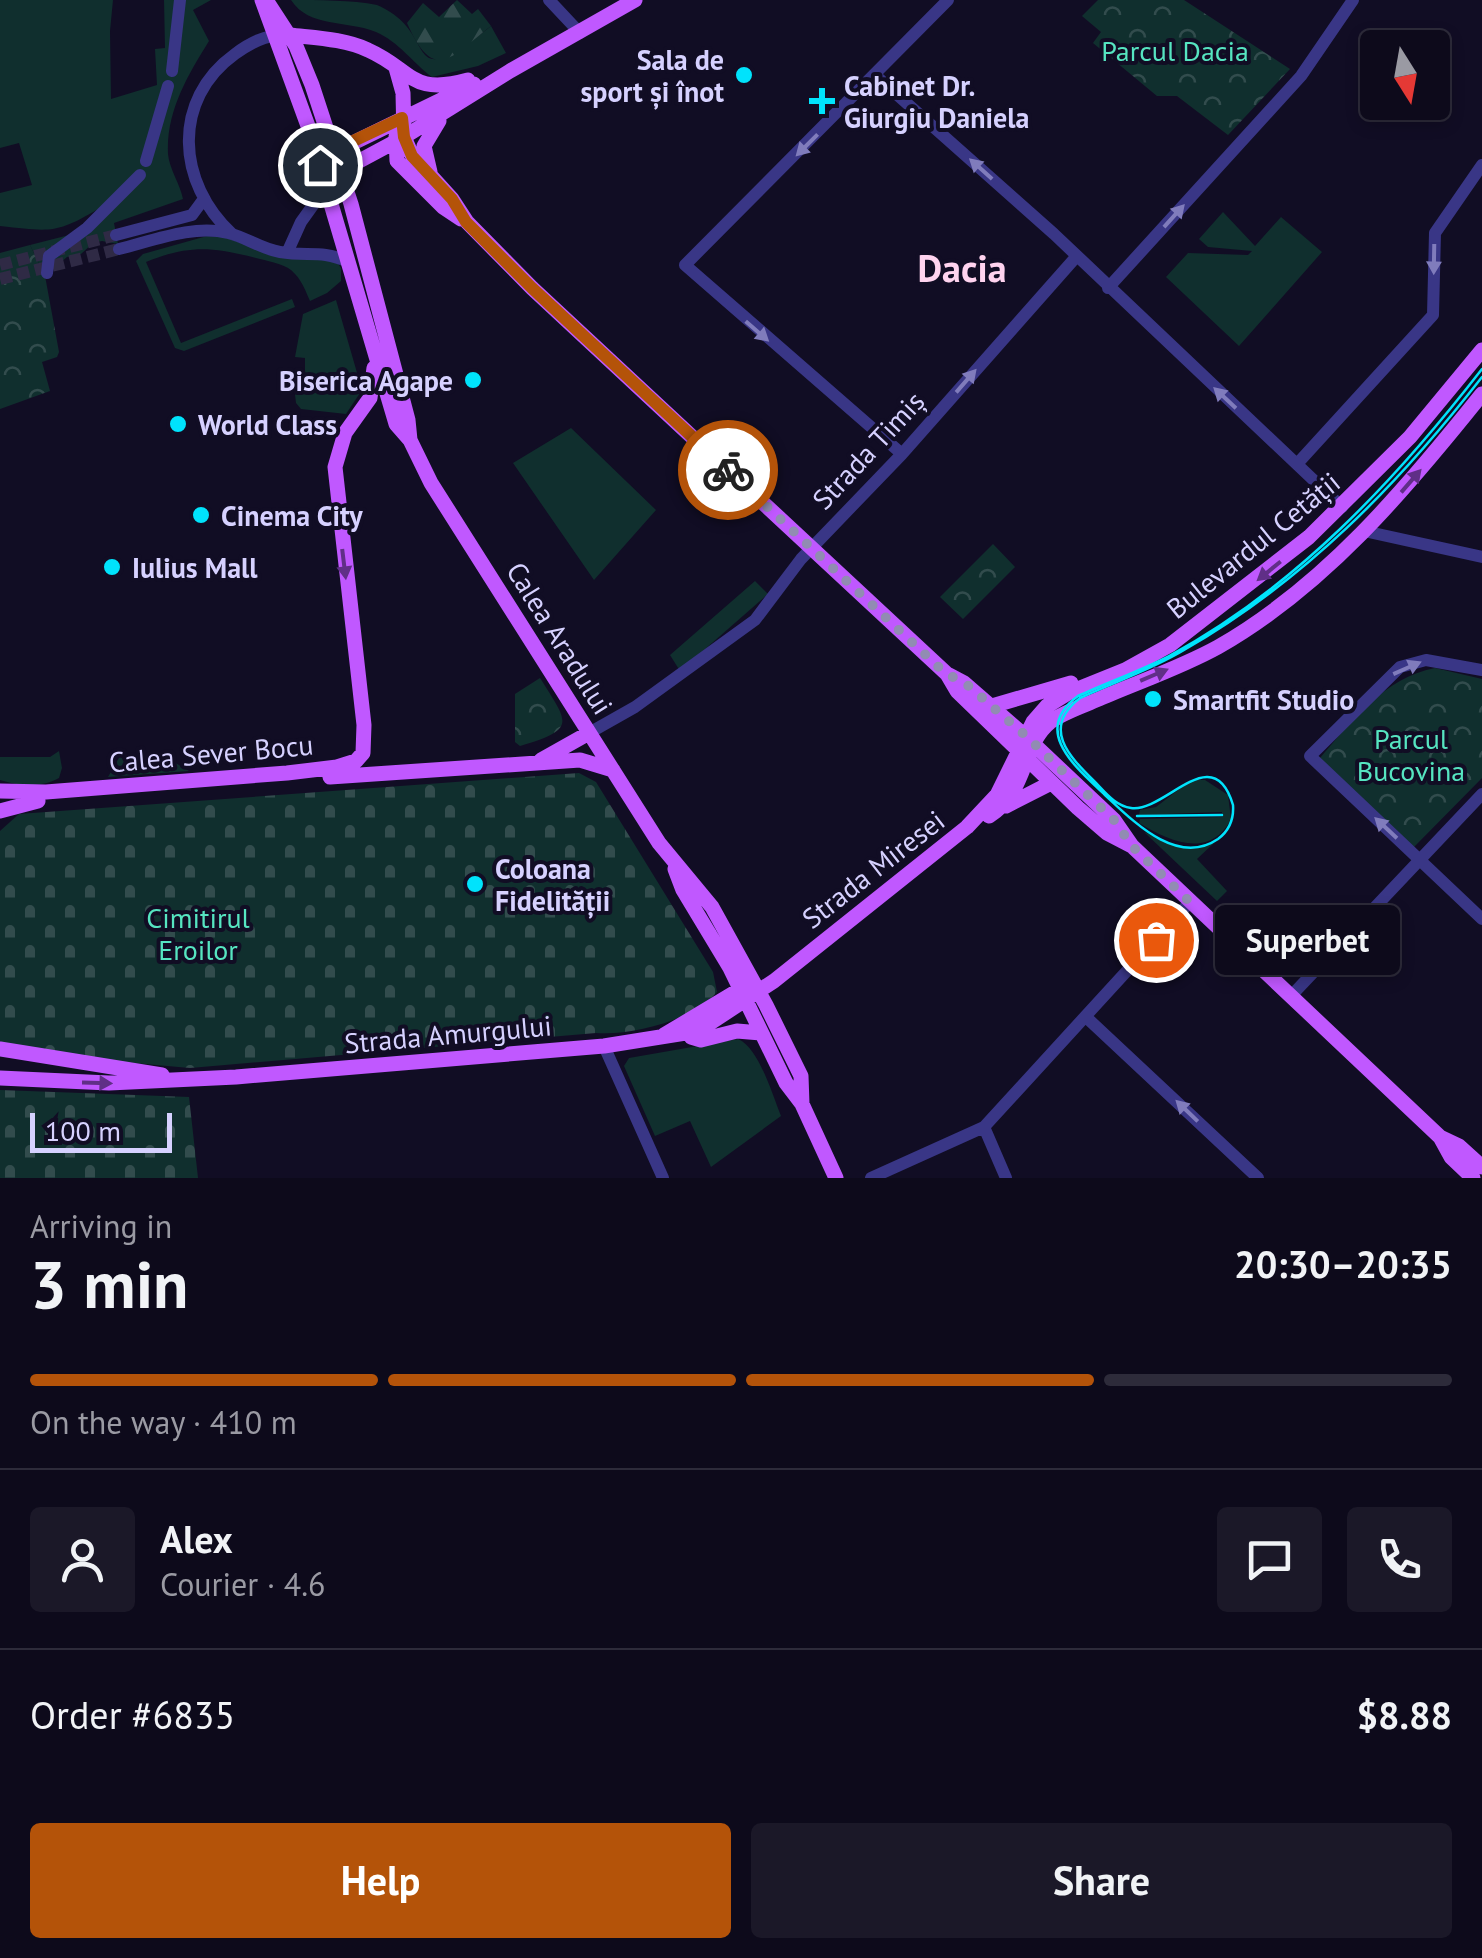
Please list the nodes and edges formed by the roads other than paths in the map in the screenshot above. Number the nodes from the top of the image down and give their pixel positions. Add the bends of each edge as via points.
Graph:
1 (180, 0) edge
2 (264, 0) edge
3 (548, 0) edge
4 (635, 0) edge
5 (948, 0) edge
6 (1353, 0) edge
7 (580, 33) junction
8 (282, 35) junction
9 (396, 68) junction
10 (172, 71) dead end
11 (510, 71) junction
12 (875, 75) junction
13 (488, 78) junction
14 (168, 86) dead end
15 (446, 113) junction
16 (402, 118) junction
17 (400, 140) junction
18 (332, 151) junction
19 (146, 161) dead end
20 (358, 161) junction
21 (397, 161) junction
22 (320, 165) junction
23 (1482, 166) edge
24 (340, 170) junction
25 (140, 176) dead end
26 (437, 184) junction
27 (327, 186) junction
28 (203, 200) junction
29 (466, 222) junction
30 (232, 234) junction
31 (287, 253) junction
32 (1076, 257) junction
33 (349, 262) junction
34 (47, 273) dead end
35 (1108, 288) junction
36 (372, 345) junction
37 (1482, 350) edge
38 (1482, 394) edge
39 (410, 440) junction
40 (902, 454) junction
41 (1297, 464) junction
42 (1342, 507) junction
43 (1364, 530) junction
44 (812, 547) junction
45 (1482, 557) edge
46 (1482, 670) edge
47 (946, 674) junction
48 (1114, 676) junction
49 (992, 706) junction
50 (590, 733) junction
51 (1027, 748) junction
52 (362, 753) junction
53 (532, 763) junction
54 (613, 770) junction
55 (382, 772) junction
56 (1052, 782) junction
57 (0, 791) edge
58 (1482, 794) edge
59 (26, 803) junction
60 (998, 810) junction
61 (0, 811) edge
62 (0, 820) edge
63 (967, 827) junction
64 (1132, 846) junction
65 (1419, 860) junction
66 (1190, 902) junction
67 (1482, 919) edge
68 (750, 991) junction
69 (1291, 996) junction
70 (1086, 1017) junction
71 (761, 1033) junction
72 (664, 1035) junction
73 (683, 1035) junction
74 (604, 1046) junction
75 (0, 1049) edge
76 (236, 1077) junction
77 (0, 1078) edge
78 (802, 1104) junction
79 (984, 1127) junction
80 (1440, 1137) junction
81 (1482, 1167) edge
82 (664, 1178) edge
83 (836, 1178) edge
84 (871, 1178) edge
85 (1006, 1178) edge
86 (1258, 1178) edge
87 (1473, 1178) edge

1 - 10 street
2 - 8 main road, Calea Aradului
3 - 7 street
4 - 7 main road
5 - 12 street
35 -> 6 street via 1301,76
7 - 11 main road
8 - 9 main road via 357,45
8 - 18 main road, Calea Aradului via 312,85
8 - 22 main road, Calea Aradului
8 - 28 street via 266,36 231,57 202,88 189,137
9 - 13 main road via 431,86
9 - 16 main road
11 - 13 main road
11 - 15 main road
32 -> 12 street
12 -> 40 street via 685,266
13 - 16 main road
14 - 19 street
15 - 17 main road
15 - 26 main road via 424,146
16 - 17 main road
16 - 18 main road
17 - 20 main road
17 - 21 main road
17 - 26 main road
18 - 22 main road
18 - 24 main road, Calea Aradului
20 - 21 main road
20 - 24 main road
21 - 29 main road
22 - 24 main road
22 - 27 main road, Calea Aradului
23 -> 41 street via 1435,233 1433,314
24 - 27 street
24 - 39 main road, Calea Aradului
25 - 34 street via 49,256
26 - 29 main road
27 - 31 street
27 - 33 main road, Calea Aradului
28 - 30 street
28 - 30 street via 192,215 117,242 202,231
29 - 44 main road
30 - 31 street
31 - 33 street via 328,252
32 - 35 street
40 -> 32 street, Strada Timiș
33 - 36 main road, Calea Aradului
41 -> 35 street
36 - 39 main road, Calea Aradului via 396,424
36 -> 52 main road via 372,393 346,433 335,467
37 - 42 main road, Bulevardul Cetății
43 -> 38 main road, Bulevardul Cetății
39 - 50 main road, Calea Aradului
40 - 44 street, Strada Timiș
41 - 42 street
42 -> 48 main road, Bulevardul Cetății via 1196,626
43 - 45 street
51 -> 43 main road, Bulevardul Cetății via 1058,718 1239,634
44 - 47 main road
44 - 50 street, Strada Timiș via 754,620
65 -> 46 street via 1310,756 1400,668 1426,660
47 - 49 main road
47 - 51 main road via 957,691
48 - 49 main road
48 - 51 main road, Bulevardul Cetății via 1053,701 1038,716
49 - 51 main road
50 - 53 main road
50 - 54 main road, Calea Aradului
51 - 56 main road
51 - 60 main road, Strada Miresei via 1014,791
51 - 63 main road, Strada Miresei
51 - 64 main road via 1114,820
52 - 55 main road
52 - 57 main road, Calea Sever Bocu via 338,768
53 - 54 main road, Calea Sever Bocu via 586,760
53 - 55 main road, Calea Sever Bocu
54 - 68 main road, Calea Aradului via 671,860 712,907
55 - 59 main road, Calea Sever Bocu
56 - 60 main road
56 - 64 main road via 1107,833
58 - 65 street
59 - 61 main road, Calea Sever Bocu
59 - 62 main road
60 - 63 main road, Strada Miresei
63 - 68 main road, Strada Miresei
64 - 66 main road
65 - 67 street
65 - 69 street
66 - 69 main road
66 - 70 street
68 - 71 main road, Calea Aradului
68 - 72 main road, Strada Amurgului
68 - 73 main road, Strada Amurgului via 713,1023
68 - 78 main road, Calea Aradului via 801,1076
69 - 80 main road
70 - 79 street
86 -> 70 street
71 - 73 main road via 701,1040
71 - 78 main road, Calea Aradului
72 - 73 main road, Strada Amurgului
72 - 74 main road, Strada Amurgului
74 - 76 main road, Strada Amurgului
74 - 82 street
75 - 76 main road, Strada Amurgului via 169,1076
77 -> 76 main road, Strada Amurgului via 121,1083
78 - 83 main road, Calea Aradului
79 - 84 street
79 - 85 street
80 - 81 main road
80 - 87 main road

